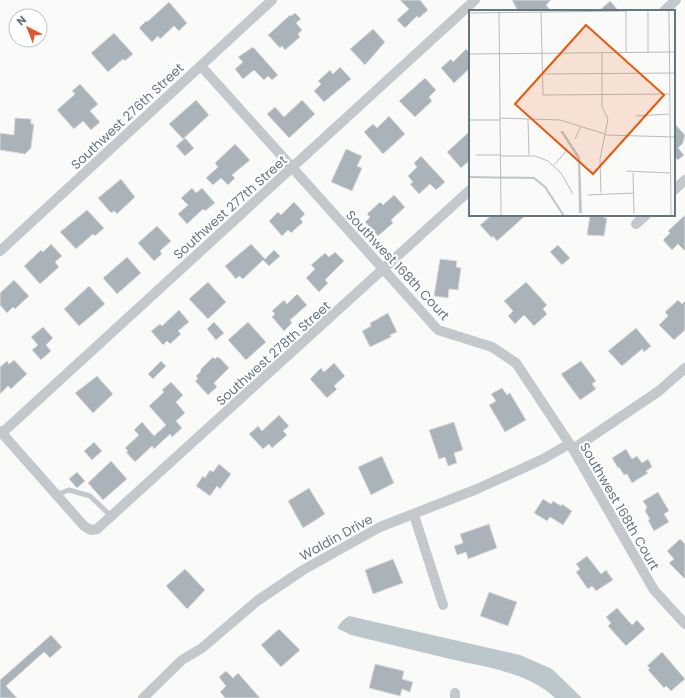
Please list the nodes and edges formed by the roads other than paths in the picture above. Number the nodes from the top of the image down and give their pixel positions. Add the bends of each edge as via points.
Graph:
1 (272, 0) edge
2 (475, 0) edge
3 (676, 0) edge
4 (665, 10) edge
5 (200, 66) junction
6 (292, 168) junction
7 (685, 180) edge
8 (675, 189) edge
9 (469, 191) edge
10 (645, 216) edge
11 (636, 224) dead end
12 (0, 251) edge
13 (383, 270) junction
14 (685, 368) edge
15 (1, 432) edge
16 (571, 446) junction
17 (56, 495) junction
18 (414, 515) junction
19 (112, 516) junction
20 (443, 605) dead end
21 (685, 624) edge
22 (143, 698) edge

1 - 5 street, Southwest 276th Street
2 - 6 street, Southwest 277th Street
3 - 4 street
5 - 6 street, Southwest 168th Court
5 - 12 street, Southwest 276th Street
6 - 13 street, Southwest 168th Court
6 - 15 street, Southwest 277th Street
7 - 8 street
9 - 13 street, Southwest 278th Street
10 - 11 street
13 - 16 street, Southwest 168th Court via 438,330 492,347 516,363
13 - 19 street, Southwest 278th Street
14 - 16 street, Waldin Drive via 659,391
15 - 17 street
16 - 18 street, Waldin Drive
16 - 21 street, Southwest 168th Court via 654,590
17 - 19 lane via 69,490 90,496
17 - 19 street, Southwest 278th Street via 84,526 91,530 97,530
18 - 20 street
18 - 22 street, Waldin Drive via 380,527 292,576 257,601 202,648 182,660

